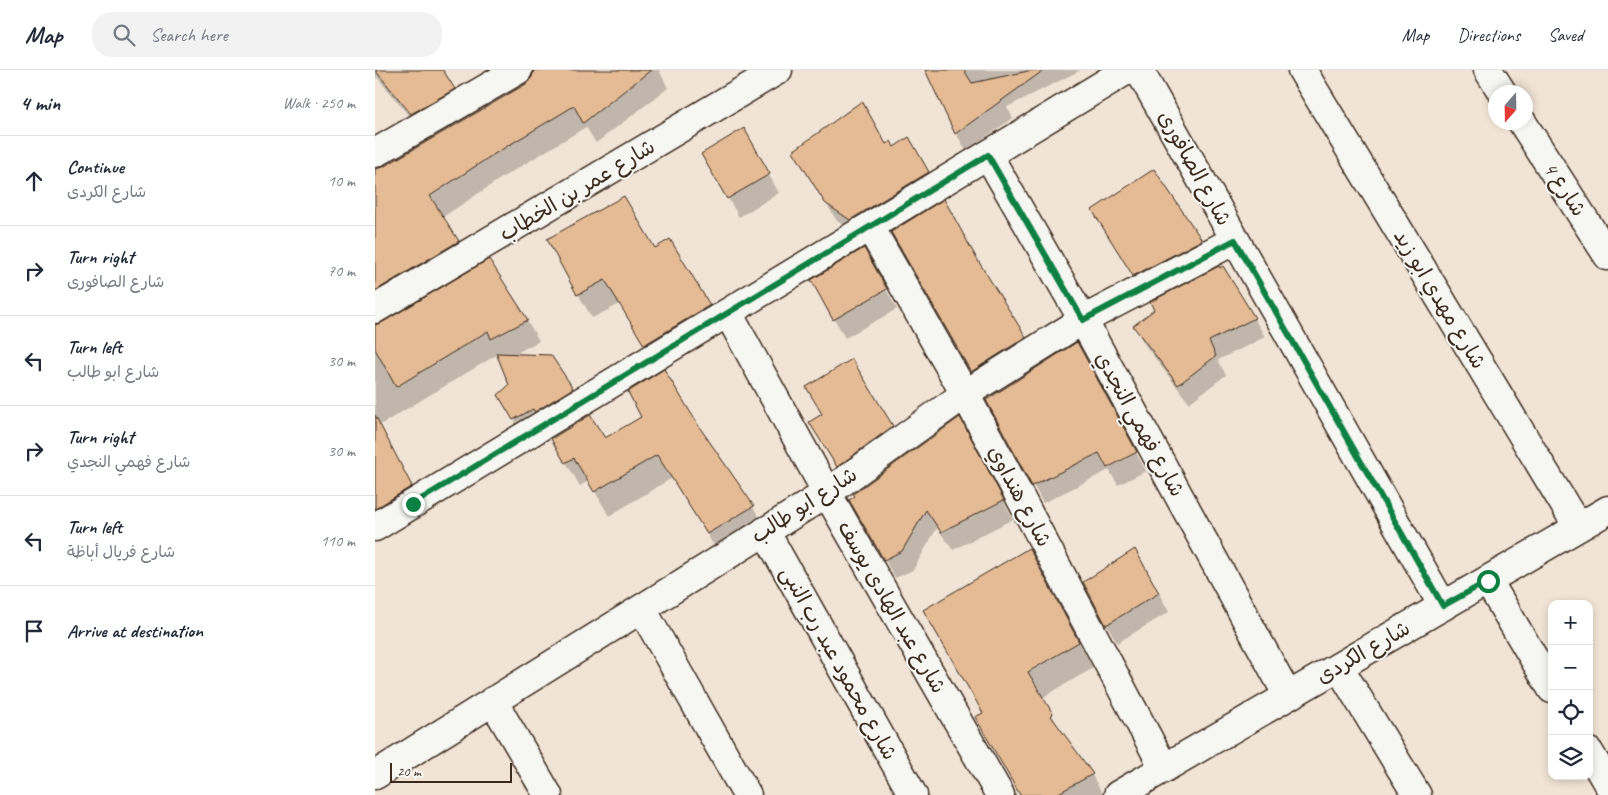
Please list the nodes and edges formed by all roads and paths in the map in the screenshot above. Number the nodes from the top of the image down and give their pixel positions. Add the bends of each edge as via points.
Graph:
1 (518, 70) edge
2 (778, 70) edge
3 (1127, 70) edge
4 (1139, 70) edge
5 (1302, 70) edge
6 (1488, 70) edge
7 (1498, 85) edge
8 (1527, 130) edge
9 (375, 153) edge
10 (988, 155) junction
11 (870, 227) junction
12 (1235, 240) junction
13 (1608, 256) edge
14 (375, 309) edge
15 (728, 313) junction
16 (1083, 320) junction
17 (965, 394) junction
18 (827, 493) junction
19 (1608, 510) edge
20 (375, 527) edge
21 (1578, 527) junction
22 (765, 532) junction
23 (1488, 581) junction
24 (1443, 606) junction
25 (642, 609) junction
26 (1339, 667) junction
27 (1548, 682) edge
28 (1288, 696) junction
29 (493, 700) junction
30 (1593, 759) edge
31 (1164, 768) junction
32 (380, 781) edge
33 (1608, 784) edge
34 (1411, 793) edge
35 (1122, 794) edge
36 (548, 795) edge
37 (747, 795) edge
38 (913, 795) edge
39 (1000, 795) edge

1 - 9 street
2 - 14 street, شارع عمر بن الخطاب
3 - 10 street
4 - 12 street, شارع الصافورى
5 - 21 street, شارع مهدي ابو زيد
6 - 7 street
8 - 13 street, شارع 4
10 - 11 street
10 - 16 street, شارع فهمي النجدي
11 - 15 street
11 - 17 street, شارع هنداوي
12 - 16 street, شارع ابو طالب
12 - 24 street, شارع الصافورى
15 - 18 street, شارع عبد الهادى يوسف
15 - 20 street
16 - 17 street, شارع ابو طالب
16 - 28 street, شارع فهمي النجدي
17 - 18 street, شارع ابو طالب
17 - 31 street, شارع هنداوي
18 - 22 street, شارع ابو طالب
18 - 39 street, شارع عبد الهادى يوسف
19 - 21 street, شارع الكردى
21 - 23 street, شارع الكردى
22 - 25 street, شارع ابو طالب
22 - 38 street, شارع محمود عبد رب النبى
23 - 24 street, شارع الكردى
23 - 27 street
24 - 26 street, شارع الكردى
25 - 29 street, شارع ابو طالب
25 - 37 street
26 - 28 street, شارع الكردى
26 - 34 street
28 - 31 street, شارع الكردى
29 - 32 street, شارع ابو طالب
29 - 36 street
30 - 33 street
31 - 35 street, شارع الكردى

